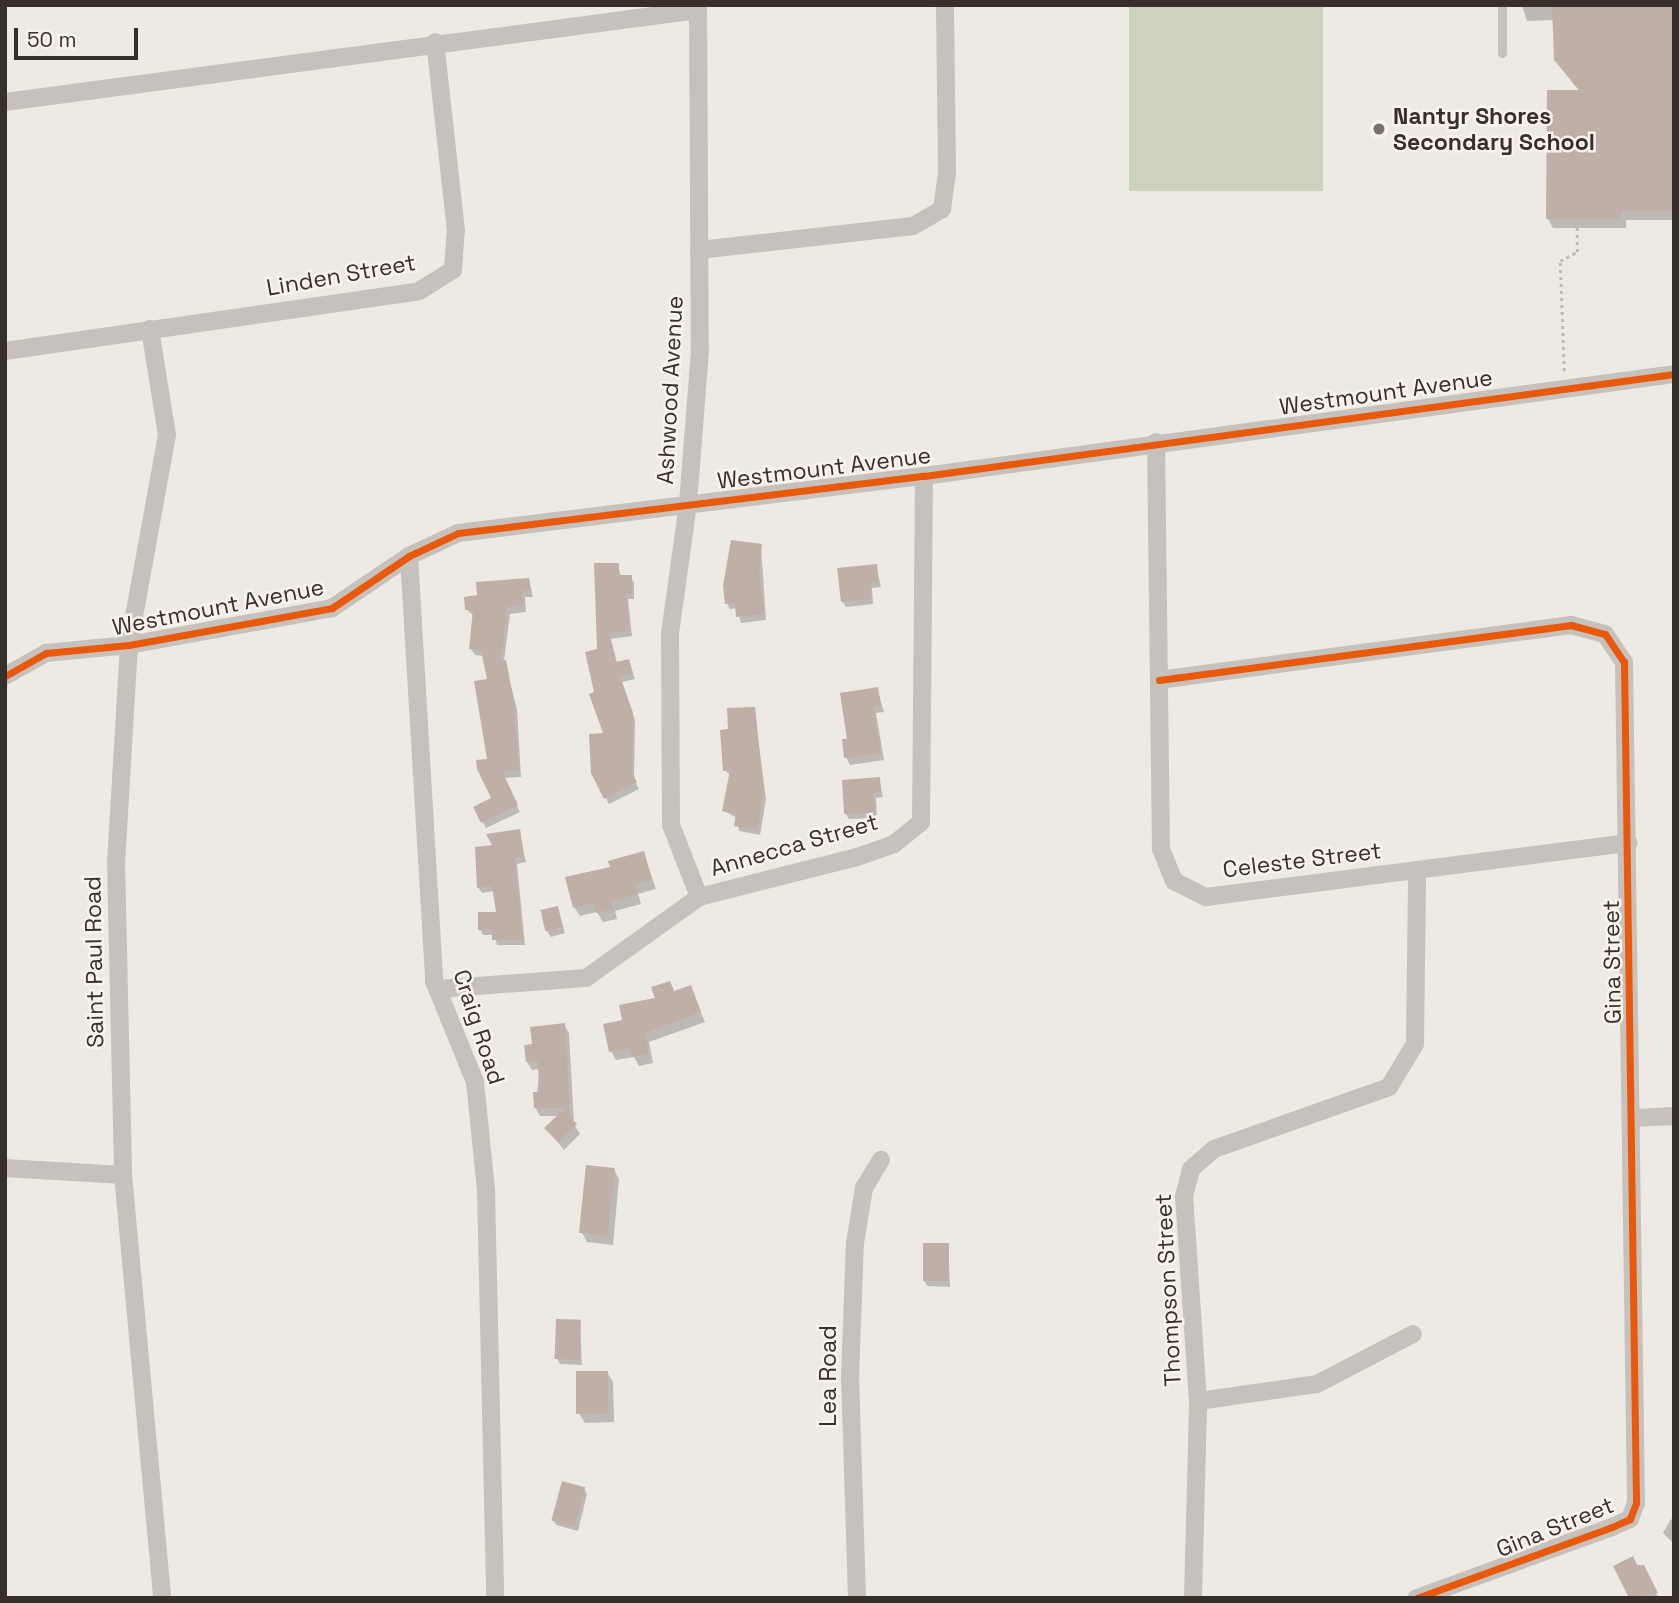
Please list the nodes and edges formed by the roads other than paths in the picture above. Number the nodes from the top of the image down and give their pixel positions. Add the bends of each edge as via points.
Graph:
1 (945, 5) edge
2 (1503, 5) edge
3 (698, 8) edge
4 (435, 42) junction
5 (1502, 53) dead end
6 (5, 103) edge
7 (699, 250) junction
8 (150, 329) junction
9 (5, 351) edge
10 (1674, 374) edge
11 (1156, 442) junction
12 (925, 476) junction
13 (688, 504) junction
14 (409, 556) junction
15 (129, 645) junction
16 (5, 676) edge
17 (1159, 680) junction
18 (1629, 843) junction
19 (1418, 870) junction
20 (699, 897) junction
21 (438, 989) junction
22 (1674, 1116) edge
23 (1634, 1118) junction
24 (881, 1160) dead end
25 (5, 1168) edge
26 (123, 1175) junction
27 (1413, 1334) dead end
28 (1198, 1401) junction
29 (162, 1598) edge
30 (495, 1598) edge
31 (857, 1598) edge
32 (1193, 1598) edge
33 (1417, 1598) edge

1 - 7 street via 947,172 942,209 914,226
2 - 5 lane
3 - 4 street
3 - 7 street, Ashwood Avenue
4 - 6 street
4 - 8 street, Linden Street via 456,230 453,270 419,291
7 - 13 street, Ashwood Avenue via 700,351
8 - 9 street, Linden Street
8 - 15 street, Saint Paul Road via 167,435 137,623
10 - 11 street, Westmount Avenue
11 - 12 street, Westmount Avenue
11 - 17 street, Celeste Street
12 - 13 street, Westmount Avenue
12 - 20 street, Annecca Street via 921,822 894,844 857,857
13 - 14 street, Westmount Avenue via 458,533
13 - 20 street, Ashwood Avenue via 670,634 671,825
14 - 15 street, Westmount Avenue via 332,608
14 - 21 street, Craig Road
15 - 16 street, Westmount Avenue via 46,653
15 - 26 street, Saint Paul Road via 116,861
17 - 18 street, Gina Street via 1571,625 1605,634 1625,662
17 - 19 street, Celeste Street via 1161,849 1174,881 1206,897
18 - 19 street, Celeste Street
18 - 23 street, Gina Street
19 - 28 street, Thompson Street via 1415,1044 1389,1087 1214,1149 1191,1169 1184,1196
20 - 21 street, Annecca Street via 586,978
21 - 30 street, Craig Road via 475,1082 486,1190
22 - 23 street
23 - 33 street, Gina Street via 1636,1503 1630,1519
24 - 31 street, Lea Road via 864,1188 855,1243 850,1377
25 - 26 street
26 - 29 street, Saint Paul Road
27 - 28 street via 1317,1384
28 - 32 street, Thompson Street

